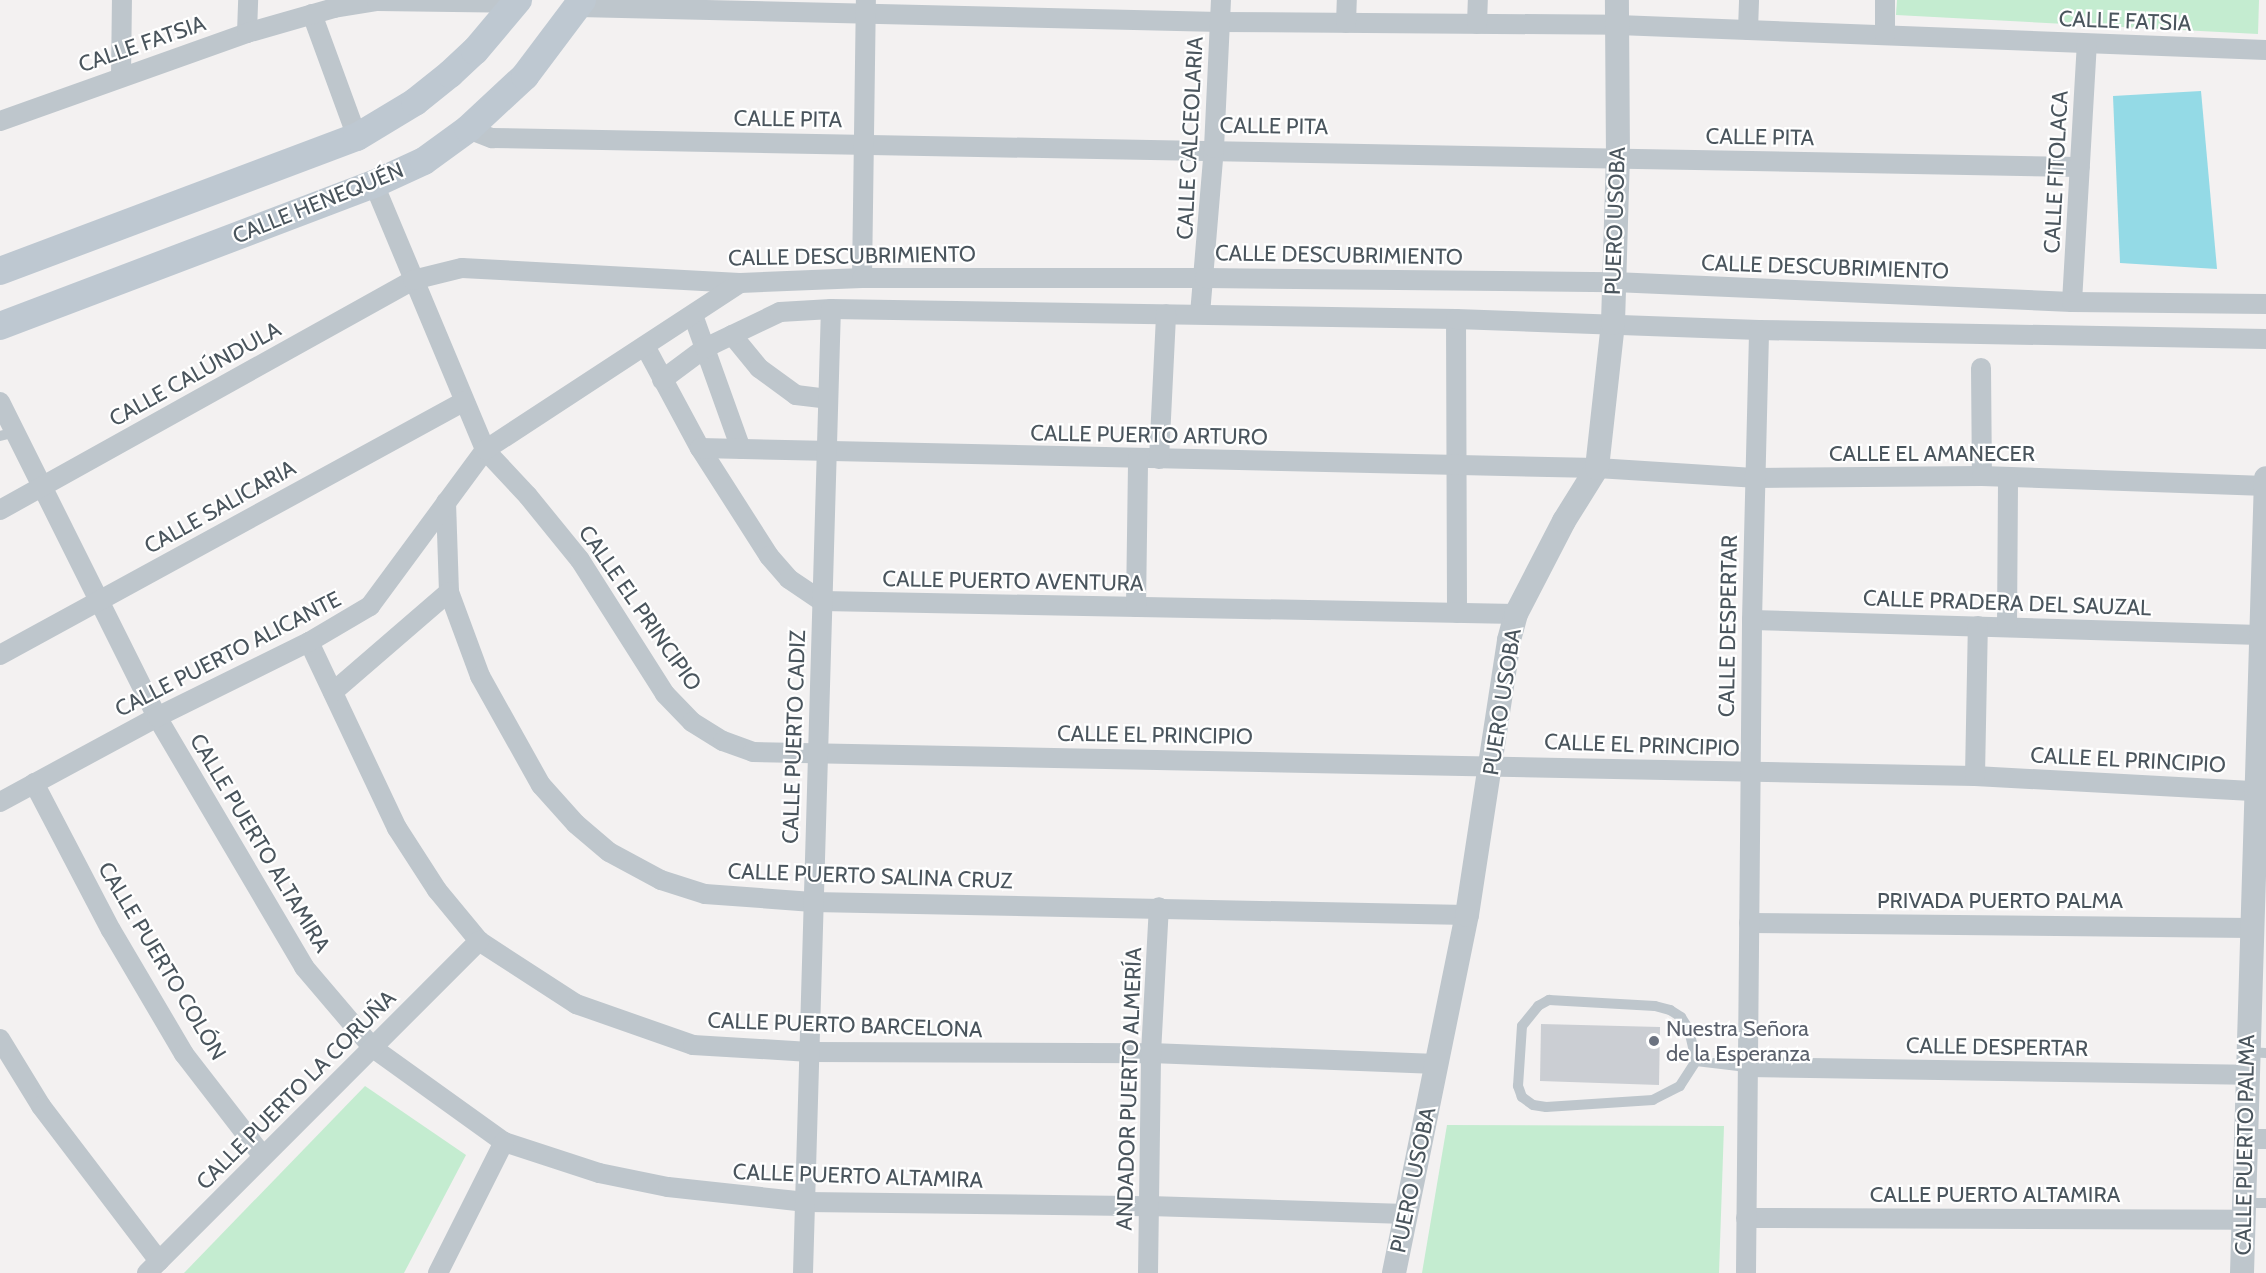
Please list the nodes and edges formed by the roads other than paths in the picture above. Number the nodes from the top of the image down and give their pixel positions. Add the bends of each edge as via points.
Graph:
1 (122, 0) edge
2 (248, 0) edge
3 (377, 0) edge
4 (1221, 0) edge
5 (1347, 0) edge
6 (1478, 0) edge
7 (1617, 0) edge
8 (1749, 0) edge
9 (1885, 0) edge
10 (517, 2) edge
11 (580, 3) edge
12 (734, 6) edge
13 (866, 7) edge
14 (1001, 7) edge
15 (312, 14) junction
16 (1220, 22) junction
17 (1346, 23) junction
18 (1477, 24) junction
19 (1618, 25) junction
20 (1749, 30) junction
21 (247, 33) junction
22 (1885, 35) junction
23 (2087, 44) junction
24 (2266, 50) edge
25 (121, 77) junction
26 (0, 121) edge
27 (468, 129) junction
28 (357, 137) junction
29 (865, 145) junction
30 (1214, 148) junction
31 (1618, 158) junction
32 (2080, 167) junction
33 (374, 184) junction
34 (0, 271) edge
35 (862, 278) junction
36 (1205, 278) junction
37 (413, 280) junction
38 (1614, 282) junction
39 (740, 283) junction
40 (2072, 302) junction
41 (2266, 304) edge
42 (831, 309) junction
43 (1166, 314) junction
44 (1200, 314) junction
45 (693, 315) junction
46 (1456, 319) junction
47 (1613, 324) junction
48 (0, 326) edge
49 (1759, 330) junction
50 (732, 335) junction
51 (2266, 339) edge
52 (645, 346) junction
53 (705, 348) junction
54 (1981, 368) dead end
55 (662, 380) junction
56 (828, 399) junction
57 (0, 402) edge
58 (463, 402) junction
59 (8, 434) edge
60 (700, 448) junction
61 (741, 449) junction
62 (485, 450) junction
63 (827, 451) junction
64 (1138, 459) junction
65 (1159, 459) junction
66 (1456, 466) junction
67 (1597, 468) junction
68 (1982, 476) junction
69 (1754, 478) junction
70 (2008, 478) junction
71 (2266, 478) edge
72 (43, 486) junction
73 (2266, 486) edge
74 (446, 502) junction
75 (0, 510) edge
76 (449, 592) junction
77 (99, 600) junction
78 (822, 601) junction
79 (1136, 607) junction
80 (1457, 613) junction
81 (1516, 614) junction
82 (1752, 620) junction
83 (1978, 626) junction
84 (2007, 627) junction
85 (2260, 635) junction
86 (309, 642) junction
87 (0, 655) edge
88 (2263, 664) edge
89 (333, 692) junction
90 (157, 717) junction
91 (817, 753) junction
92 (1493, 764) junction
93 (1750, 772) junction
94 (1975, 776) junction
95 (34, 783) junction
96 (2261, 791) edge
97 (0, 802) edge
98 (813, 903) junction
99 (1159, 907) junction
100 (1467, 915) junction
101 (1749, 923) junction
102 (2251, 928) junction
103 (479, 941) junction
104 (0, 1039) edge
105 (373, 1048) junction
106 (810, 1052) junction
107 (1151, 1053) junction
108 (2252, 1060) edge
109 (1696, 1061) junction
110 (1437, 1064) junction
111 (1747, 1067) junction
112 (2256, 1139) edge
113 (504, 1142) junction
114 (262, 1155) junction
115 (806, 1202) junction
116 (1149, 1206) junction
117 (2251, 1209) edge
118 (1406, 1214) junction
119 (1746, 1218) junction
120 (153, 1267) edge
121 (438, 1273) edge
122 (803, 1273) edge
123 (1148, 1273) edge
124 (1394, 1273) edge
125 (1746, 1273) edge
126 (2242, 1273) edge

1 - 25 street
2 - 21 street
3 - 10 street, CALLE FATSIA
3 - 15 street, CALLE FATSIA
4 - 16 street, CALLE CALCEOLARIA
5 - 17 street
6 - 18 street
7 - 19 street, PUERO USOBA
8 - 20 street
9 - 22 street
10 - 28 main road, CALLE HENEQUÉN via 450,74 416,102
11 - 12 street, CALLE FATSIA
11 - 27 main road, CALLE HENEQUÉN via 525,76
12 - 13 street, CALLE FATSIA
13 - 14 street, CALLE FATSIA
13 - 29 street
14 - 16 street, CALLE FATSIA
15 - 21 street, CALLE FATSIA
15 - 28 street
16 - 17 street, CALLE FATSIA
16 - 30 street, CALLE CALCEOLARIA
17 - 18 street, CALLE FATSIA
18 - 19 street, CALLE FATSIA
19 - 20 street, CALLE FATSIA
19 - 31 street, PUERO USOBA
20 - 22 street, CALLE FATSIA
21 - 25 street, CALLE FATSIA
22 - 23 street, CALLE FATSIA
23 - 24 street, CALLE FATSIA
23 - 32 street, CALLE FITOLACA
25 - 26 street, CALLE FATSIA
27 - 29 street, CALLE PITA via 492,138
27 - 33 main road, CALLE HENEQUÉN via 424,161
28 - 34 main road, CALLE HENEQUÉN
29 - 30 street, CALLE PITA
29 - 35 street
30 - 31 street, CALLE PITA
30 - 36 street, CALLE CALCEOLARIA
31 - 32 street, CALLE PITA
31 - 38 street, PUERO USOBA
32 - 40 street, CALLE FITOLACA
33 - 37 street, CALLE EL PRINCIPIO
33 - 48 main road, CALLE HENEQUÉN
35 - 36 street, CALLE DESCUBRIMIENTO
35 - 39 street, CALLE DESCUBRIMIENTO
36 - 38 street, CALLE DESCUBRIMIENTO
36 - 44 street, CALLE CALCEOLARIA
37 - 39 street, CALLE DESCUBRIMIENTO via 462,268
37 - 58 street, CALLE EL PRINCIPIO
37 - 72 street, CALLE CALÚNDULA
38 - 40 street, CALLE DESCUBRIMIENTO
38 - 47 street, PUERO USOBA
39 - 45 street
40 - 41 street, CALLE DESCUBRIMIENTO
42 - 43 street
42 - 50 street via 780,312
42 - 56 street, CALLE PUERTO CADIZ
43 - 44 street
43 - 65 street
44 - 46 street
45 - 52 street
45 - 53 street
46 - 47 street
46 - 66 street
47 - 49 street
47 - 67 street, PUERO USOBA
49 - 51 street
49 - 69 street, CALLE DESPERTAR
50 - 53 street
50 - 56 street via 759,368 796,395
52 - 55 street
52 - 62 street
53 - 55 street
53 - 61 street
54 - 68 street
55 - 60 street
56 - 63 street, CALLE PUERTO CADIZ
57 - 59 street, CALLE PUERTO ALTAMIRA
58 - 62 street, CALLE EL PRINCIPIO
58 - 77 street, CALLE SALICARIA
59 - 72 street, CALLE PUERTO ALTAMIRA
60 - 61 street, CALLE PUERTO ARTURO
60 - 78 street via 769,556 789,579
61 - 63 street, CALLE PUERTO ARTURO
62 - 74 street, CALLE PUERTO ALICANTE
62 - 91 street, CALLE EL PRINCIPIO via 580,560 665,694 692,722 723,741 753,752
63 - 64 street, CALLE PUERTO ARTURO
63 - 78 street, CALLE PUERTO CADIZ
64 - 65 street, CALLE PUERTO ARTURO
64 - 79 street
65 - 66 street, CALLE PUERTO ARTURO
66 - 67 street, CALLE PUERTO ARTURO
66 - 80 street
67 - 69 street, CALLE EL AMANECER
67 - 81 street, PUERO USOBA via 1564,521
68 - 69 street, CALLE EL AMANECER
68 - 70 street, CALLE EL AMANECER
69 - 82 street, CALLE DESPERTAR
70 - 73 street, CALLE EL AMANECER
70 - 84 street
71 - 73 street, CALLE PUERTO PALMA
72 - 75 street, CALLE CALÚNDULA
72 - 77 street, CALLE PUERTO ALTAMIRA
73 - 85 street, CALLE PUERTO PALMA
74 - 76 street, CALLE PUERTO SALINA CRUZ
74 - 86 street, CALLE PUERTO ALICANTE via 370,606
76 - 89 street
76 - 98 street, CALLE PUERTO SALINA CRUZ via 480,676 541,785 576,824 609,852 661,880 705,894
77 - 87 street, CALLE SALICARIA
77 - 90 street, CALLE PUERTO ALTAMIRA
78 - 79 street, CALLE PUERTO AVENTURA
78 - 91 street, CALLE PUERTO CADIZ
79 - 80 street, CALLE PUERTO AVENTURA
80 - 81 street, CALLE PUERTO AVENTURA
81 - 92 street, PUERO USOBA
82 - 83 street, CALLE PRADERA DEL SAUZAL
82 - 93 street, CALLE DESPERTAR
83 - 84 street, CALLE PRADERA DEL SAUZAL
83 - 94 street
84 - 85 street, CALLE PRADERA DEL SAUZAL
85 - 88 street, CALLE PUERTO PALMA
86 - 89 street, CALLE PUERTO BARCELONA
86 - 90 street, CALLE PUERTO ALICANTE
88 - 96 street, CALLE PUERTO PALMA
89 - 103 street, CALLE PUERTO BARCELONA via 397,828 437,890
90 - 95 street, CALLE PUERTO ALICANTE
90 - 105 street, CALLE PUERTO ALTAMIRA via 304,967
91 - 92 street, CALLE EL PRINCIPIO
91 - 98 street, CALLE PUERTO CADIZ
92 - 93 street, CALLE EL PRINCIPIO
92 - 100 street, PUERO USOBA
93 - 94 street, CALLE EL PRINCIPIO
93 - 101 street, CALLE DESPERTAR
94 - 96 street, CALLE EL PRINCIPIO
95 - 97 street, CALLE PUERTO ALICANTE
95 - 114 street, CALLE PUERTO COLÓN via 111,930 184,1054
96 - 102 street, CALLE PUERTO PALMA
98 - 99 street, CALLE PUERTO SALINA CRUZ
98 - 106 street, CALLE PUERTO CADIZ
99 - 100 street, CALLE PUERTO SALINA CRUZ
99 - 107 street, ANDADOR PUERTO ALMERÍA
100 - 110 street, PUERO USOBA
101 - 102 street, PRIVADA PUERTO PALMA
101 - 111 street, CALLE DESPERTAR
102 - 108 street, CALLE PUERTO PALMA
103 - 105 street, CALLE PUERTO LA CORUÑA
103 - 106 street, CALLE PUERTO BARCELONA via 576,1004 642,1028 693,1044
104 - 120 street via 41,1106
105 - 113 street, CALLE PUERTO ALTAMIRA
105 - 114 street, CALLE PUERTO LA CORUÑA
106 - 107 street, CALLE PUERTO BARCELONA
106 - 115 street, CALLE PUERTO CADIZ
107 - 110 street, CALLE PUERTO BARCELONA
107 - 116 street, ANDADOR PUERTO ALMERÍA
108 - 111 street, CALLE DESPERTAR
108 - 112 street, CALLE PUERTO PALMA
109 - 109 lane via 1680,1086 1653,1100 1546,1107 1522,1097 1518,1086 1522,1026 1538,1006 1549,1000 1670,1010 1681,1017 1689,1030
109 - 111 lane
110 - 118 street, PUERO USOBA
111 - 119 street, CALLE DESPERTAR
112 - 117 street, CALLE PUERTO PALMA
113 - 115 street, CALLE PUERTO ALTAMIRA via 599,1173 645,1183 725,1196
113 - 121 street
114 - 120 street, CALLE PUERTO LA CORUÑA
115 - 116 street, CALLE PUERTO ALTAMIRA
115 - 122 street, CALLE PUERTO CADIZ
116 - 118 street, CALLE PUERTO ALTAMIRA
116 - 123 street, ANDADOR PUERTO ALMERÍA
117 - 119 street, CALLE PUERTO ALTAMIRA
117 - 126 street, CALLE PUERTO PALMA
118 - 124 street, PUERO USOBA
119 - 125 street, CALLE DESPERTAR

